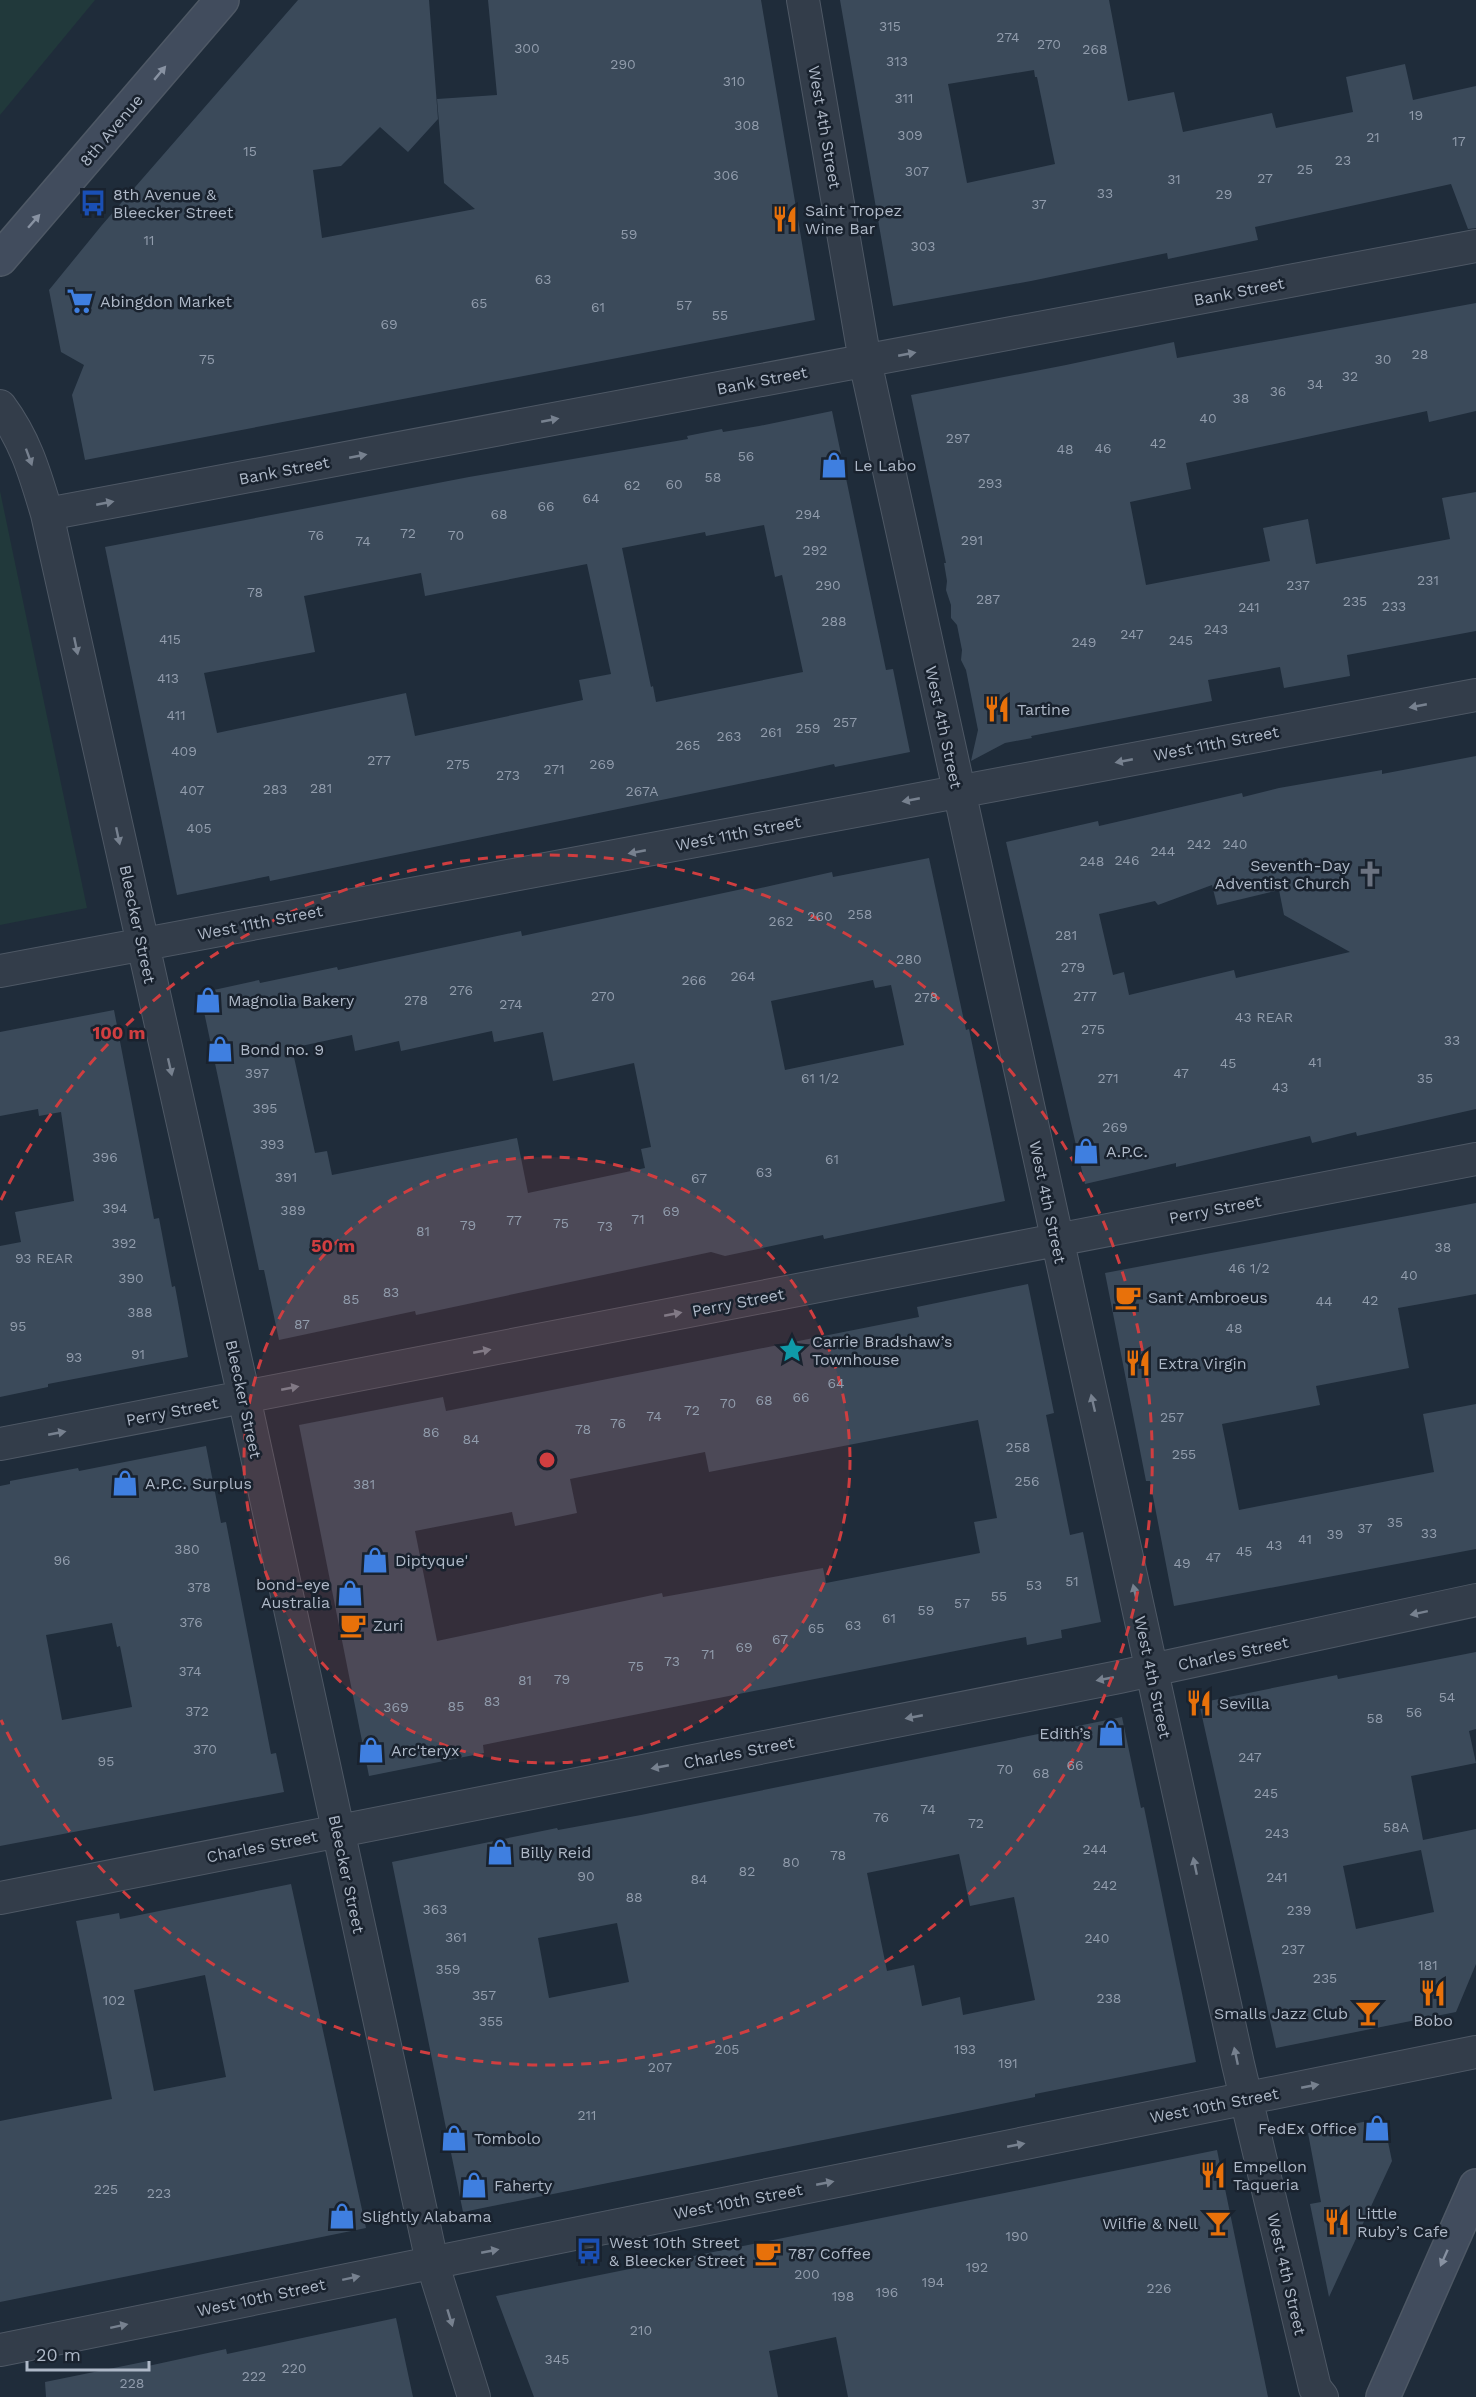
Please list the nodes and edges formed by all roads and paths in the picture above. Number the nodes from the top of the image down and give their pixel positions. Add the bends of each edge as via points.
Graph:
1 (222, 0) edge
2 (803, 0) edge
3 (1476, 246) edge
4 (0, 260) edge
5 (865, 361) junction
6 (0, 406) edge
7 (47, 514) junction
8 (1476, 695) edge
9 (958, 792) junction
10 (142, 944) junction
11 (0, 971) edge
12 (1476, 1159) edge
13 (1056, 1240) junction
14 (244, 1397) junction
15 (0, 1444) edge
16 (1476, 1600) edge
17 (1152, 1670) junction
18 (338, 1831) junction
19 (0, 1898) edge
20 (1476, 2052) edge
21 (1245, 2099) junction
22 (1476, 2186) edge
23 (432, 2262) junction
24 (0, 2350) edge
25 (474, 2397) edge
26 (1322, 2397) edge
27 (1383, 2397) edge

4 -> 1 main road, 8th Avenue
2 - 5 street, West 4th Street
5 -> 3 street, Bank Street
7 -> 5 street, Bank Street
5 - 9 street, West 4th Street
6 -> 7 street, Bleecker Street via 28,452
7 -> 10 street, Bleecker Street
8 -> 9 street, West 11th Street
9 -> 10 street, West 11th Street
9 - 13 street, West 4th Street
10 - 11 street, West 11th Street
10 -> 14 street, Bleecker Street
12 - 13 street, Perry Street
14 -> 13 street, Perry Street
17 -> 13 street, West 4th Street
15 -> 14 street, Perry Street
14 - 18 street, Bleecker Street
16 -> 17 street, Charles Street
17 -> 18 street, Charles Street
21 -> 17 street, West 4th Street
18 - 19 street, Charles Street
18 - 23 street, Bleecker Street
21 -> 20 street, West 10th Street
23 -> 21 street, West 10th Street
21 - 26 street, West 4th Street via 1315,2388
22 -> 27 main road
24 -> 23 street, West 10th Street
23 -> 25 street, Bleecker Street

